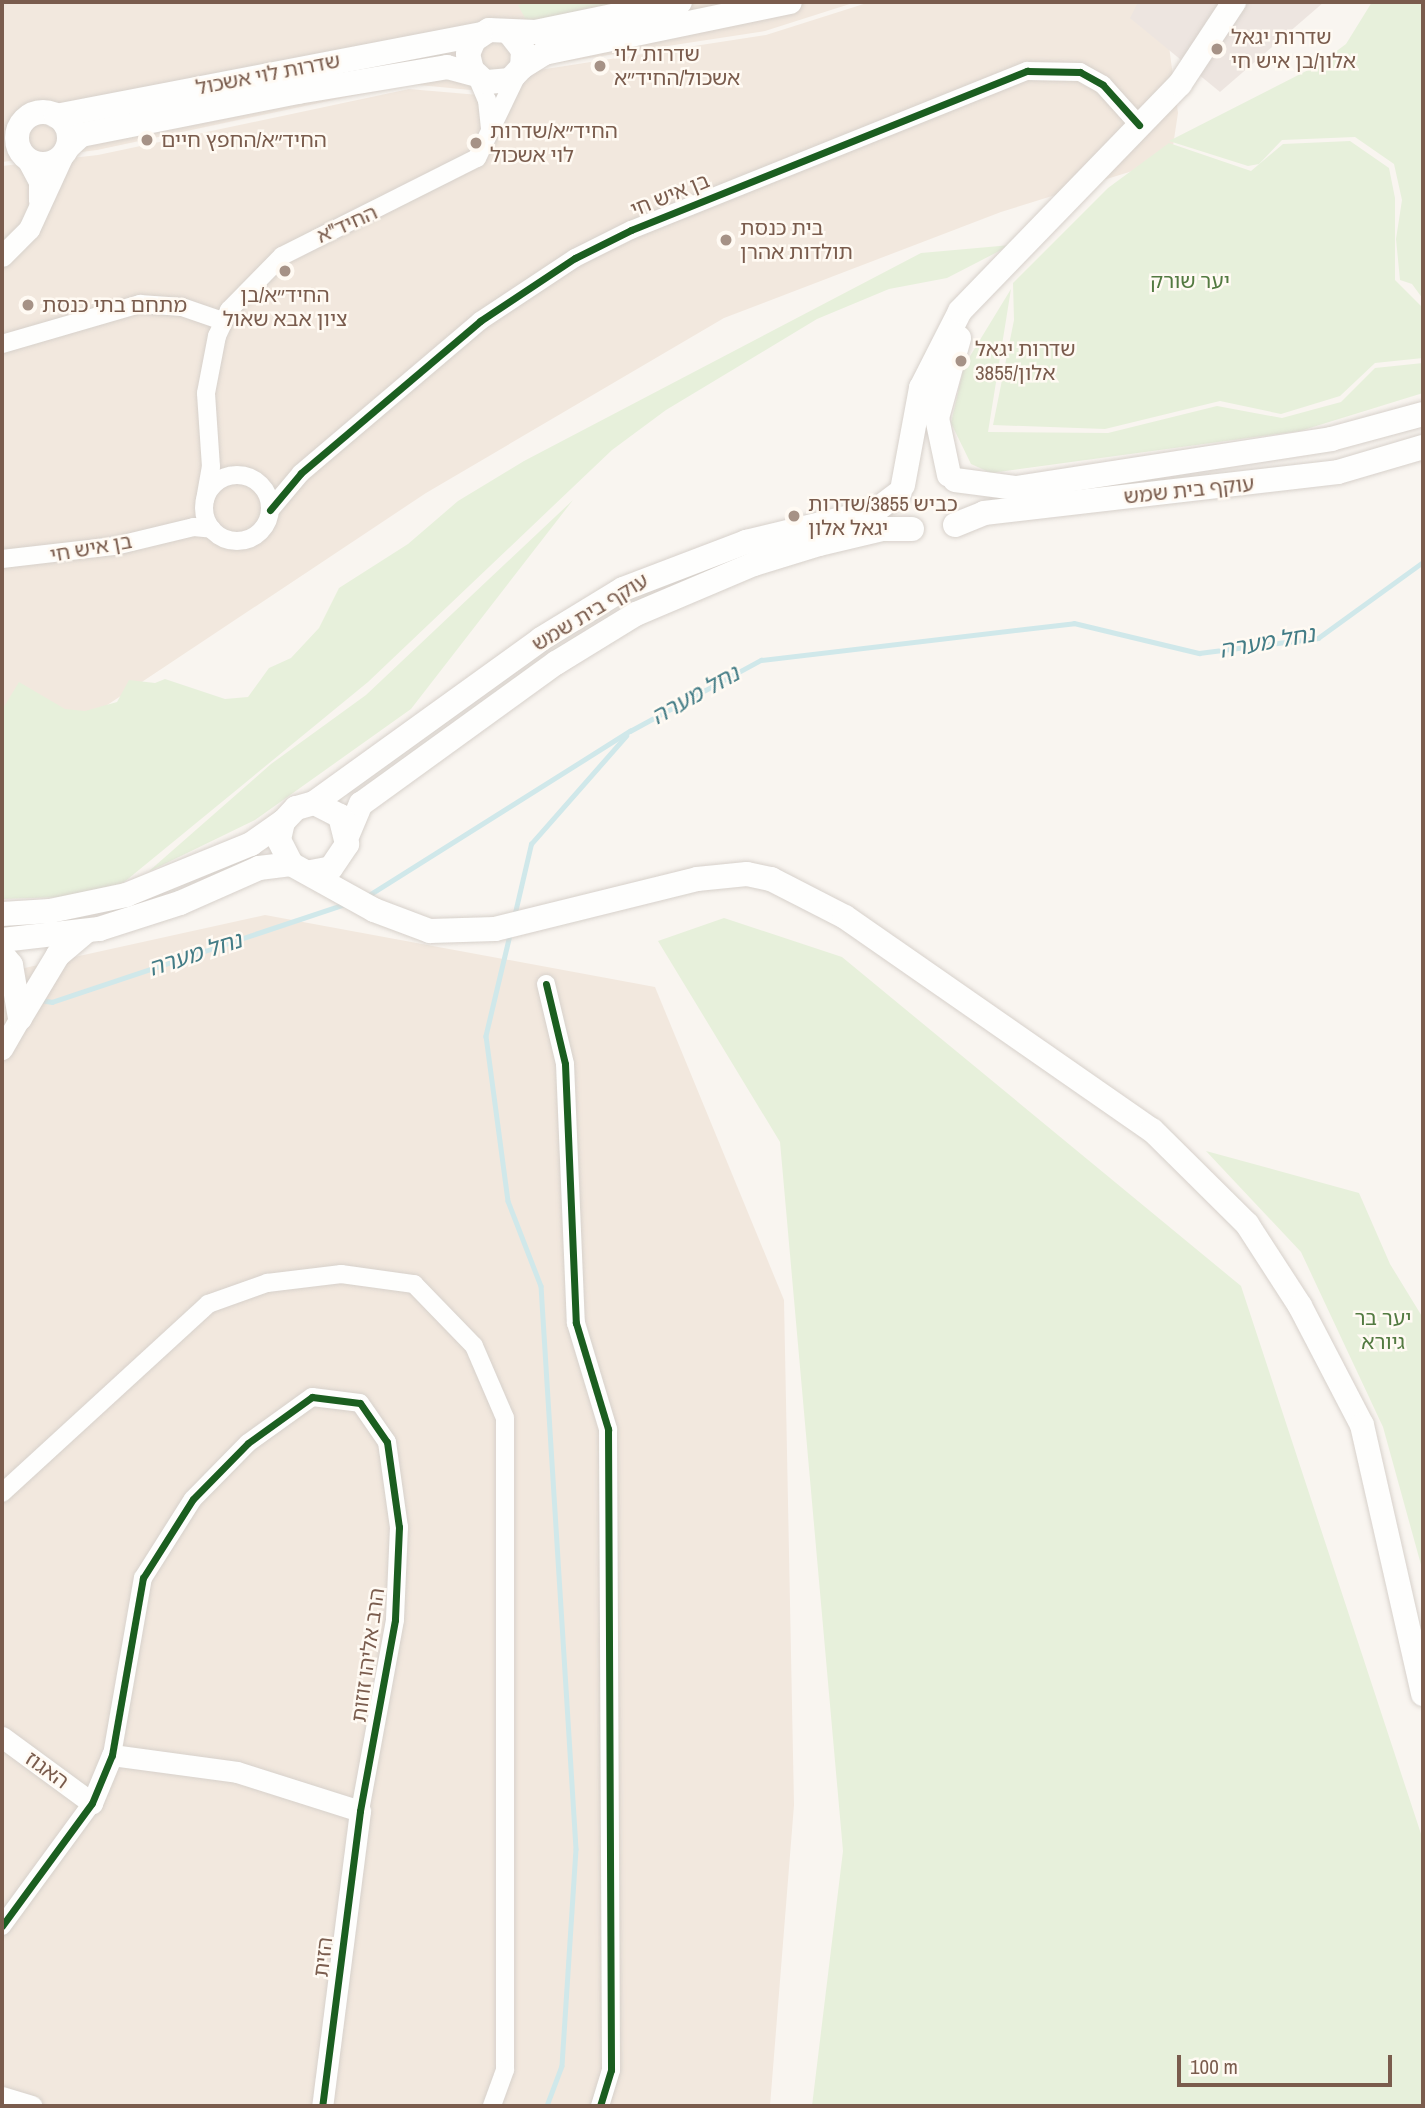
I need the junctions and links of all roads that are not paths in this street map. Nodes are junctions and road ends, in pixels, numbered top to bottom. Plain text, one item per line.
1 (680, 2) edge
2 (790, 2) edge
3 (1234, 2) edge
4 (508, 31) junction
5 (480, 34) junction
6 (519, 71) junction
7 (476, 76) junction
8 (56, 116) junction
9 (13, 119) edge
10 (1139, 125) junction
11 (485, 146) junction
12 (65, 151) junction
13 (16, 154) edge
14 (37, 214) junction
15 (1021, 248) junction
16 (2, 256) edge
17 (223, 321) junction
18 (2, 344) edge
19 (1423, 414) edge
20 (208, 445) junction
21 (1423, 447) edge
22 (301, 473) junction
23 (247, 477) junction
24 (952, 478) junction
25 (901, 489) junction
26 (205, 505) junction
27 (270, 510) junction
28 (955, 525) junction
29 (212, 529) junction
30 (912, 529) junction
31 (180, 530) junction
32 (2, 559) edge
33 (314, 803) junction
34 (283, 822) junction
35 (346, 844) junction
36 (301, 868) junction
37 (374, 909) junction
38 (2, 914) edge
39 (86, 932) junction
40 (2, 940) edge
41 (2, 954) edge
42 (546, 984) dead end
43 (20, 1018) junction
44 (2, 1049) edge
45 (2, 1493) edge
46 (1423, 1694) edge
47 (2, 1737) edge
48 (112, 1755) junction
49 (92, 1803) junction
50 (360, 1811) junction
51 (2, 1926) edge
52 (2, 2097) edge
53 (32, 2106) edge
54 (322, 2106) edge
55 (492, 2106) edge
56 (600, 2106) edge

1 - 4 main road
2 - 6 main road
3 - 10 main road
4 - 5 main road
4 - 6 main road
5 - 7 main road
5 - 8 main road, שדרות לוי אשכול
6 - 7 main road
6 - 11 street, החיד"א
7 - 11 street
7 - 12 main road, שדרות לוי אשכול
8 - 9 main road
8 - 12 main road
9 - 13 main road
10 - 15 main road
10 - 22 street, בן איש חי
11 - 17 street, החיד"א
12 - 13 main road
12 - 14 street
13 - 14 street
14 - 16 street
15 - 24 main road
15 - 25 main road
17 - 18 street
17 - 20 street, החיד"א
19 - 24 main road, עוקף בית שמש
20 - 23 street
20 - 26 street, החיד"א
21 - 28 main road, עוקף בית שמש
22 - 23 street, בן איש חי
22 - 27 street, בן איש חי
23 - 26 street
23 - 27 street
24 - 25 main road
24 - 28 main road
25 - 30 main road
25 - 33 main road, עוקף בית שמש
26 - 29 street
26 - 31 street, בן איש חי
27 - 29 street
28 - 30 main road
29 - 31 street, בן איש חי
30 - 35 main road, עוקף בית שמש
31 - 32 street, בן איש חי
33 - 34 main road
33 - 35 main road
34 - 36 main road
34 - 38 main road
35 - 36 main road
35 - 37 main road
36 - 37 main road
36 - 39 main road
37 - 46 main road
39 - 40 main road
39 - 43 main road
41 - 43 main road
42 - 56 street
43 - 44 street
45 - 55 street
47 - 49 street, האגוז
48 - 49 street
48 - 50 street
48 - 50 street, הרב אליהו זוזות
49 - 51 street
50 - 54 street, הזית
52 - 53 street

